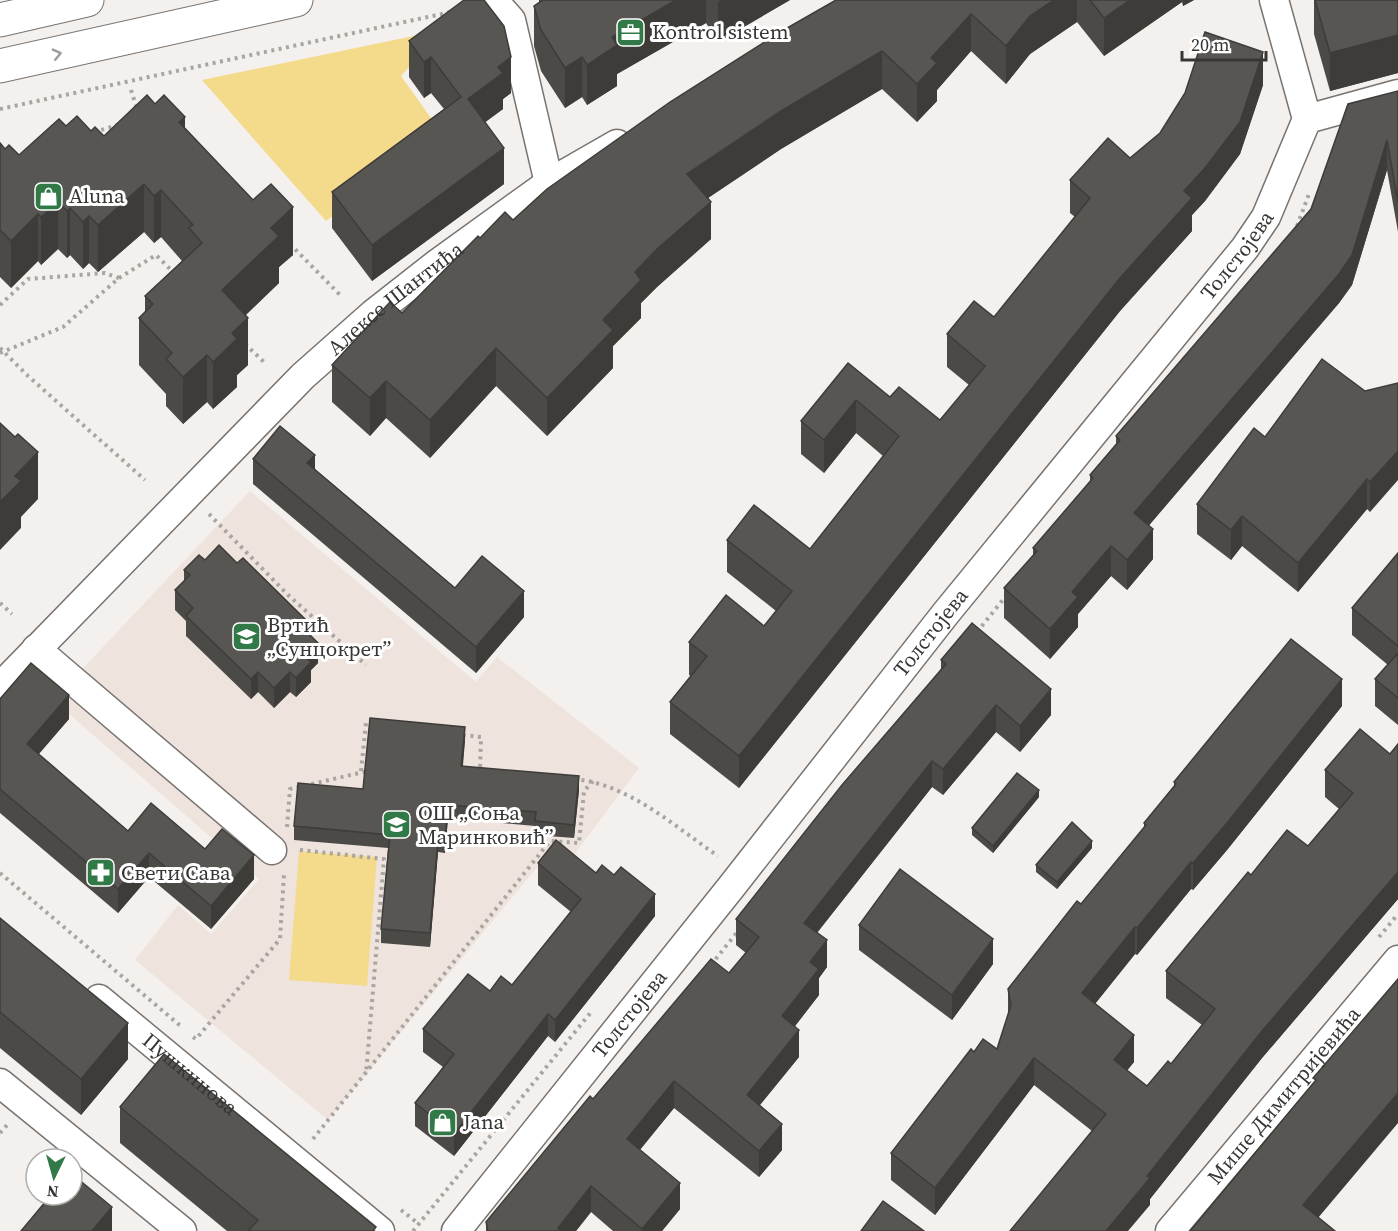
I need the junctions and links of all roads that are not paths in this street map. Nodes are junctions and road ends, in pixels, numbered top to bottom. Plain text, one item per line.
1 (87, 0) edge
2 (296, 0) edge
3 (1274, 0) edge
4 (507, 7) edge
5 (0, 20) edge
6 (0, 66) edge
7 (1398, 93) edge
8 (1307, 119) junction
9 (640, 130) edge
10 (549, 183) junction
11 (36, 649) junction
12 (0, 687) edge
13 (285, 852) road end
14 (1398, 960) edge
15 (82, 986) edge
16 (0, 1083) edge
17 (168, 1227) edge
18 (380, 1231) edge
19 (456, 1231) edge
20 (1170, 1231) edge

1 - 5 main road
6 -> 2 main road
3 - 8 street
4 - 10 street
7 - 8 street
8 - 19 street, Толстојева
9 - 10 street, Алексе Шантића
10 - 11 street, Алексе Шантића
11 - 12 street, Алексе Шантића
11 - 13 street
14 - 20 street, Мише Димитријевића
15 - 18 street, Пушкинова
16 - 17 street

